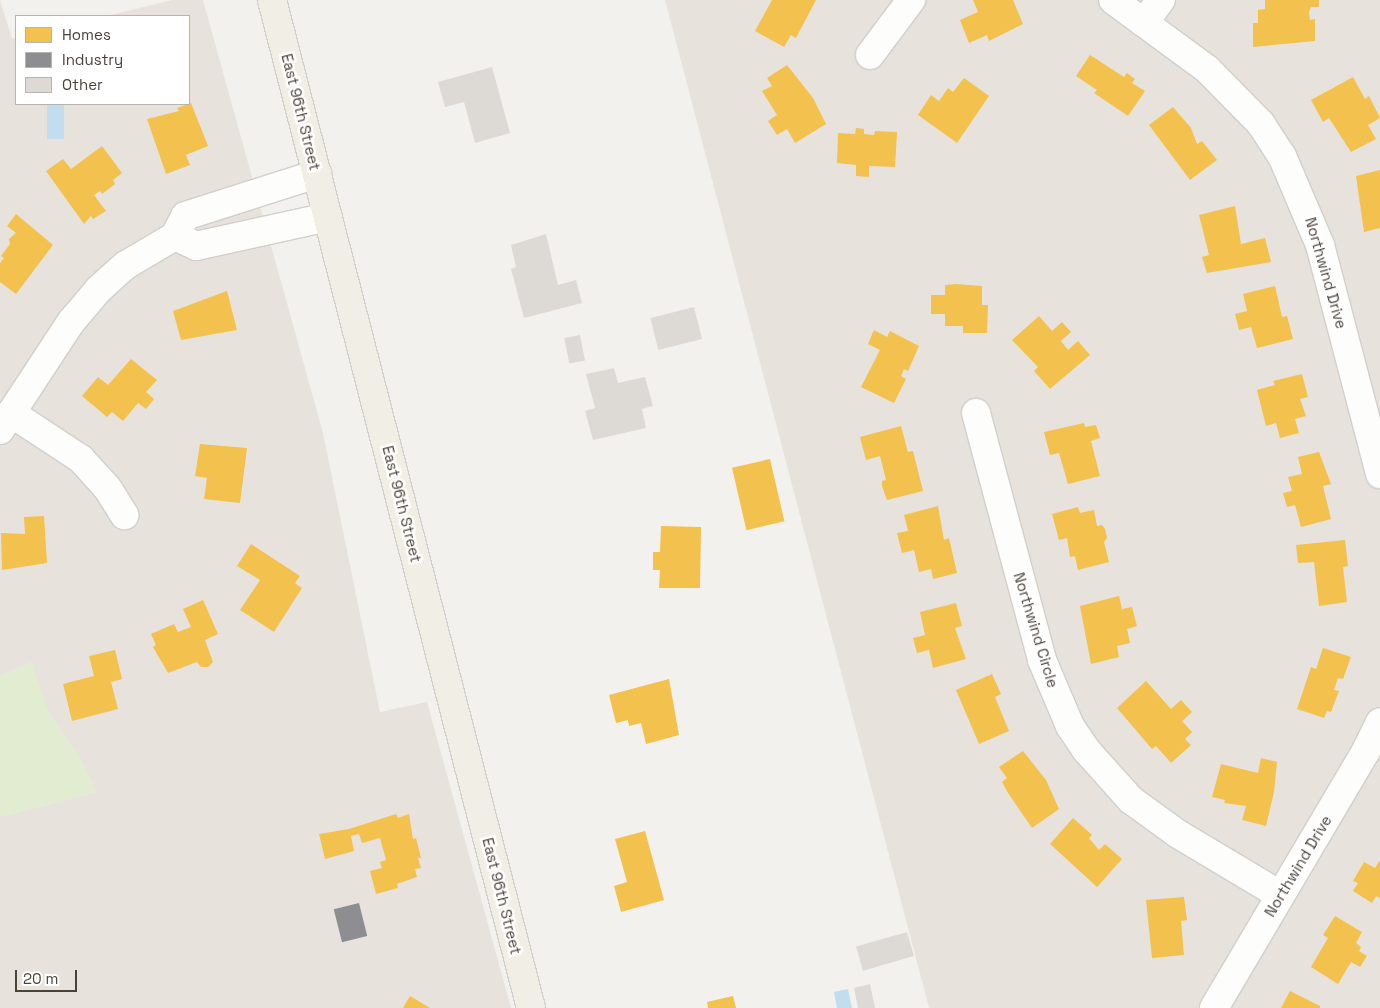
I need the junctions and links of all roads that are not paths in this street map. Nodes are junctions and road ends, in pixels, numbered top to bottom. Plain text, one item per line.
1 (272, 0) edge
2 (911, 0) edge
3 (1112, 0) edge
4 (1161, 0) edge
5 (1144, 23) junction
6 (870, 55) dead end
7 (317, 174) junction
8 (328, 217) junction
9 (175, 236) junction
10 (976, 413) dead end
11 (6, 422) edge
12 (1380, 474) edge
13 (124, 515) dead end
14 (1380, 722) edge
15 (1280, 895) junction
16 (531, 1008) edge
17 (1214, 1008) edge

1 - 7 main road, East 96th Street
2 - 6 street
3 - 5 street, Northwind Drive
4 - 5 street
5 - 12 street, Northwind Drive
7 - 8 main road, East 96th Street
7 - 9 street
8 - 9 street
8 - 16 main road, East 96th Street
9 - 11 street
10 - 15 street, Northwind Circle
11 - 13 street
14 - 15 street, Northwind Drive
15 - 17 street, Northwind Drive

